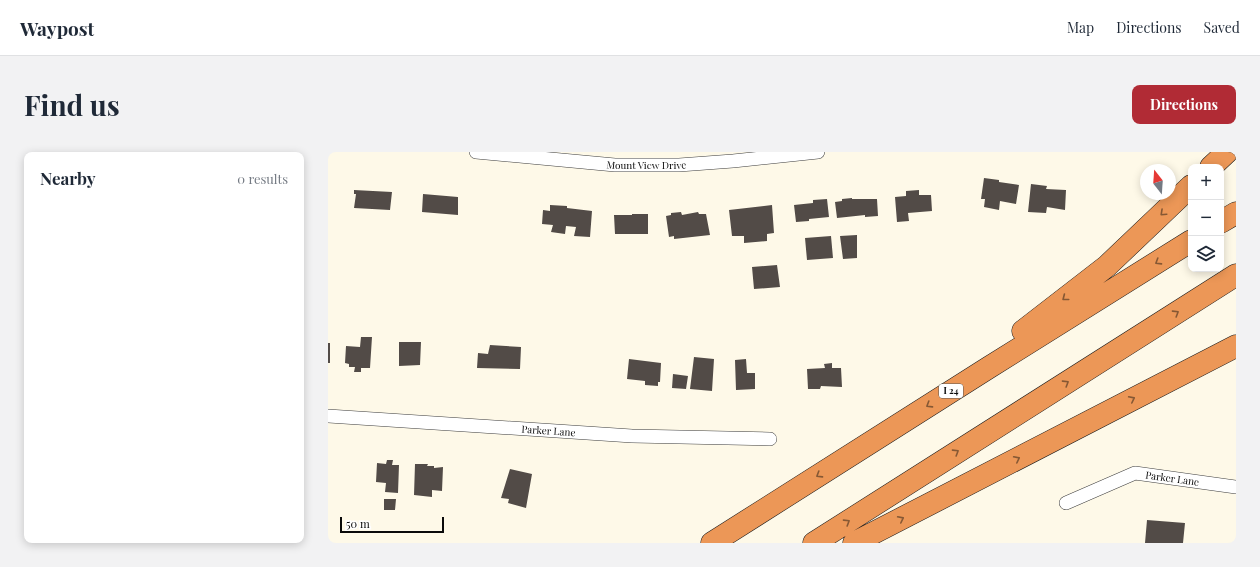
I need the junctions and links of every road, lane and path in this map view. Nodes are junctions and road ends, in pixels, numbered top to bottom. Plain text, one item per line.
1 (476, 152) edge
2 (818, 152) edge
3 (1227, 152) edge
4 (1214, 164) edge
5 (1188, 189) edge
6 (1236, 213) edge
7 (1224, 220) edge
8 (1188, 243) edge
9 (1236, 275) edge
10 (1236, 346) edge
11 (988, 368) junction
12 (328, 416) edge
13 (770, 439) dead end
14 (1236, 487) edge
15 (1066, 503) dead end
16 (712, 543) edge
17 (814, 543) edge
18 (854, 543) edge

1 - 2 street, Mount View Drive
3 - 4 highway
5 -> 11 highway
6 - 7 highway
8 -> 11 highway, I 24
17 -> 9 highway
18 -> 10 highway
11 -> 16 highway, I 24
12 - 13 street, Parker Lane
14 - 15 street, Parker Lane

